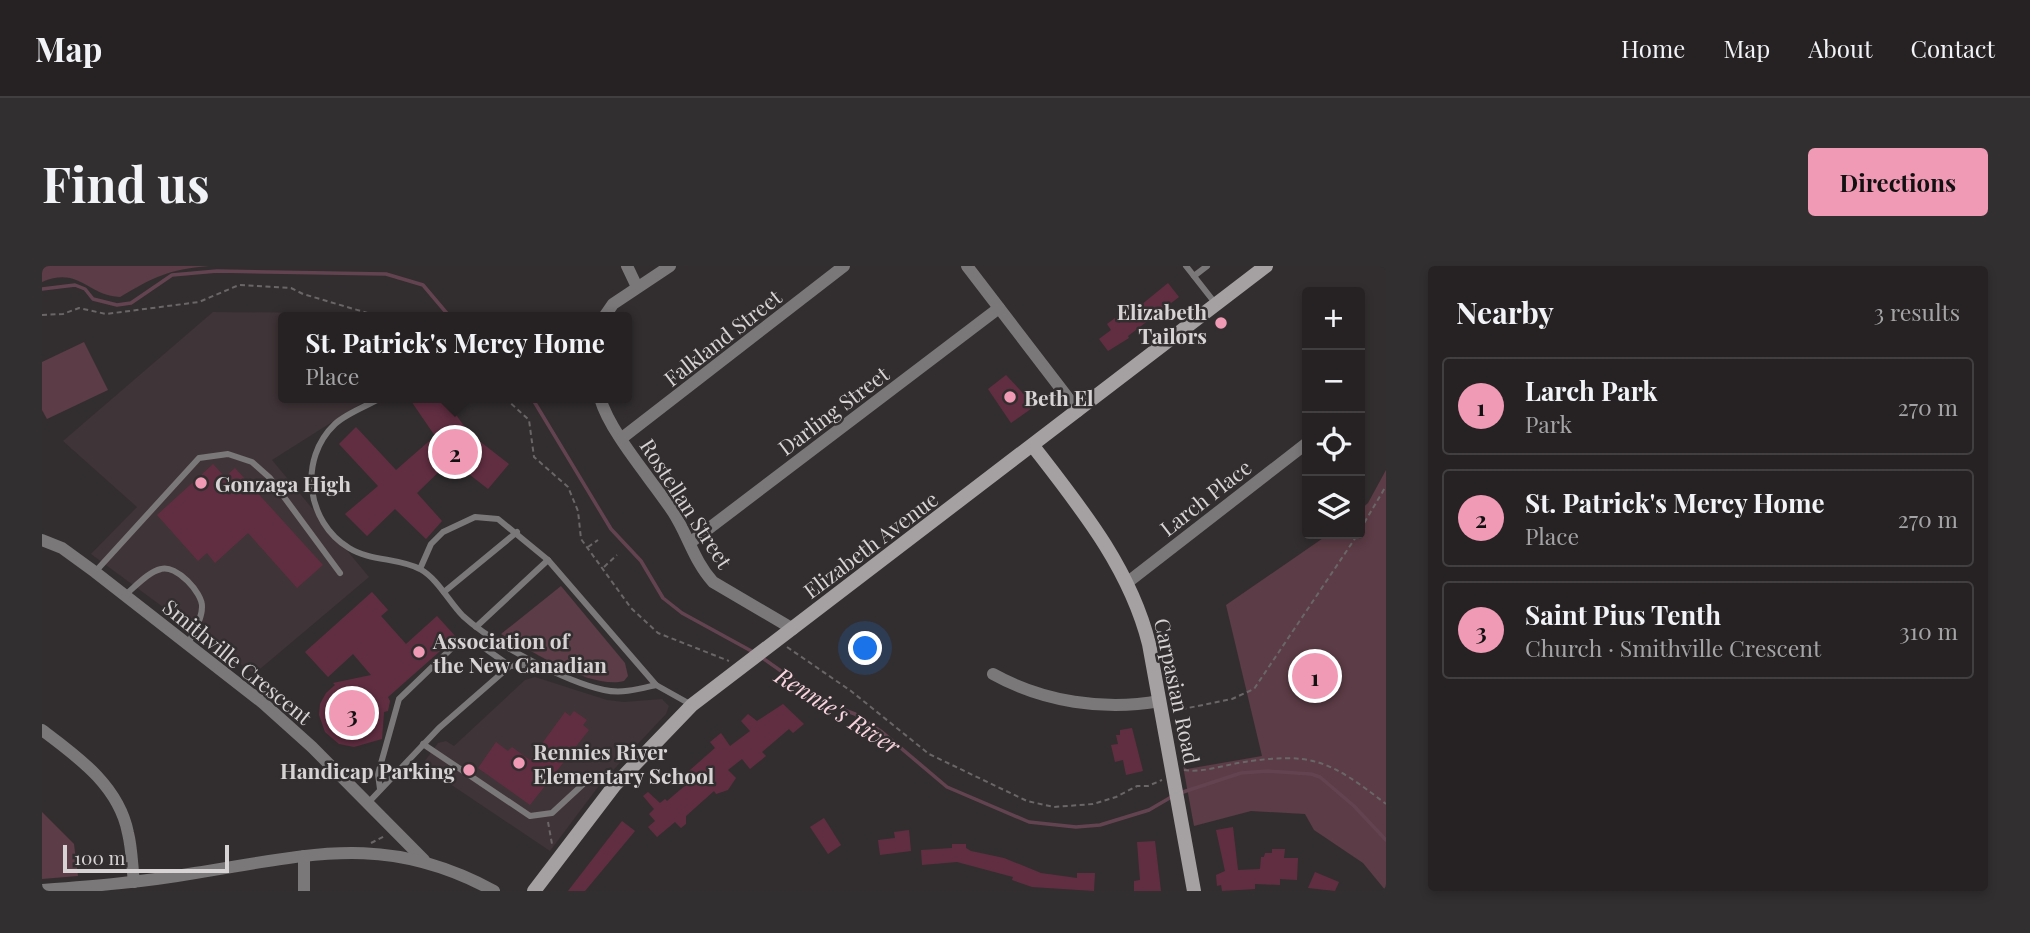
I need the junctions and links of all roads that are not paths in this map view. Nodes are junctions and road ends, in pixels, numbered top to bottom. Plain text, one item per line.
1 (626, 266) edge
2 (670, 266) edge
3 (844, 266) edge
4 (967, 266) edge
5 (1186, 266) edge
6 (1207, 266) edge
7 (1266, 266) edge
8 (1194, 276) junction
9 (637, 287) junction
10 (1217, 305) junction
11 (999, 308) junction
12 (606, 312) edge
13 (372, 403) edge
14 (602, 403) edge
15 (1078, 411) junction
16 (622, 438) junction
17 (1033, 446) junction
18 (1302, 447) edge
19 (517, 532) junction
20 (42, 540) edge
21 (691, 542) junction
22 (548, 560) junction
23 (420, 569) junction
24 (96, 572) junction
25 (340, 573) dead end
26 (1128, 582) junction
27 (443, 592) junction
28 (125, 595) junction
29 (476, 627) junction
30 (793, 629) junction
31 (188, 644) junction
32 (538, 664) junction
33 (510, 666) junction
34 (993, 674) dead end
35 (656, 685) junction
36 (1160, 701) junction
37 (692, 705) junction
38 (42, 730) edge
39 (423, 744) junction
40 (614, 786) junction
41 (380, 789) junction
42 (368, 803) junction
43 (304, 856) junction
44 (424, 860) junction
45 (130, 885) edge
46 (42, 890) edge
47 (304, 891) edge
48 (494, 891) edge
49 (534, 891) edge
50 (1194, 891) edge

1 - 9 street
2 - 9 street
3 - 16 street, Falkland Street
4 - 11 street
5 - 8 lane
6 - 8 lane
7 - 10 main road, Elizabeth Avenue
8 - 10 lane
9 - 12 street
10 - 15 main road, Elizabeth Avenue
11 - 15 street
11 - 21 street, Darling Street
13 - 23 lane
14 - 16 street, Rostellan Street
15 - 17 main road, Elizabeth Avenue
16 - 21 street, Rostellan Street
17 - 26 main road, Carpasian Road
17 - 30 main road, Elizabeth Avenue
18 - 26 street, Larch Place
19 - 22 lane
19 - 23 lane
19 - 27 lane
20 - 24 street, Smithville Crescent
21 - 30 street, Rostellan Street
22 - 29 lane
22 - 35 lane
23 - 27 lane
24 - 25 lane
24 - 28 street, Smithville Crescent
26 - 36 main road, Carpasian Road
27 - 29 lane
28 - 31 street, Smithville Crescent
28 - 31 lane
29 - 32 lane
30 - 37 main road, Elizabeth Avenue
31 - 42 street, Smithville Crescent
32 - 33 lane
32 - 35 lane
33 - 39 lane
33 - 41 lane
34 - 36 street
35 - 37 lane
36 - 50 main road, Carpasian Road
37 - 40 main road, Elizabeth Avenue
38 - 45 street
39 - 40 lane
39 - 41 lane
40 - 49 main road, Elizabeth Avenue
41 - 42 lane
42 - 44 street, Smithville Crescent
43 - 44 street
43 - 45 street
43 - 47 street
44 - 48 street
45 - 46 street

